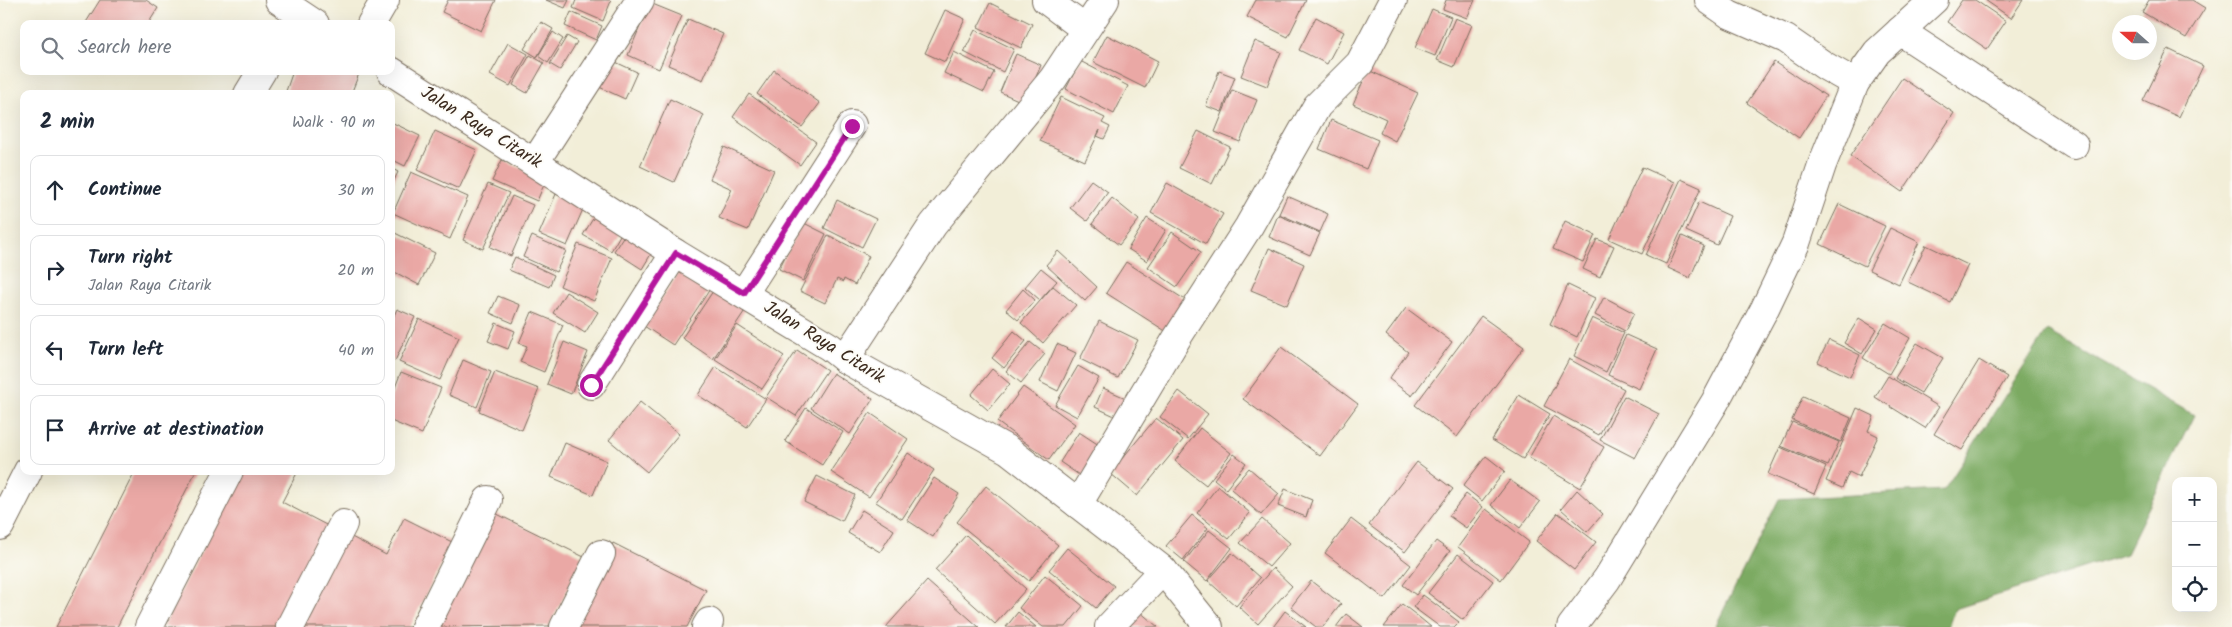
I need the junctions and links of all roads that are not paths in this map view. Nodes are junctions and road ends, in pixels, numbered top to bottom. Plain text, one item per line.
1 (385, 0) edge
2 (640, 0) edge
3 (1046, 0) edge
4 (1105, 0) edge
5 (1393, 0) edge
6 (1709, 0) edge
7 (1934, 0) edge
8 (373, 20) edge
9 (1085, 29) junction
10 (1900, 31) junction
11 (395, 74) edge
12 (260, 75) edge
13 (1855, 83) junction
14 (250, 90) edge
15 (852, 126) dead end
16 (2074, 145) dead end
17 (535, 162) junction
18 (676, 253) junction
19 (744, 293) junction
20 (845, 359) junction
21 (591, 385) dead end
22 (26, 475) edge
23 (227, 475) edge
24 (488, 500) dead end
25 (1078, 504) junction
26 (343, 524) dead end
27 (0, 526) edge
28 (601, 554) dead end
29 (1163, 570) junction
30 (150, 627) edge
31 (290, 627) edge
32 (425, 627) edge
33 (564, 627) edge
34 (1109, 627) edge
35 (1209, 627) edge
36 (1571, 627) edge

1 - 8 street
2 - 17 street
3 - 9 street
4 - 9 street
5 - 25 street
6 - 13 street
7 - 10 street
9 - 20 street
10 - 13 street
10 - 16 street
11 - 17 street, Jalan Raya Citarik
12 - 14 street
13 - 36 street
15 - 19 street
17 - 18 street, Jalan Raya Citarik
18 - 19 street, Jalan Raya Citarik
18 - 21 street
19 - 20 street, Jalan Raya Citarik
20 - 25 street, Jalan Raya Citarik
22 - 27 street
23 - 30 street
24 - 32 street
25 - 29 street, Jalan Raya Citarik
26 - 31 street
28 - 33 street
29 - 34 street
29 - 35 street, Jalan Raya Citarik

